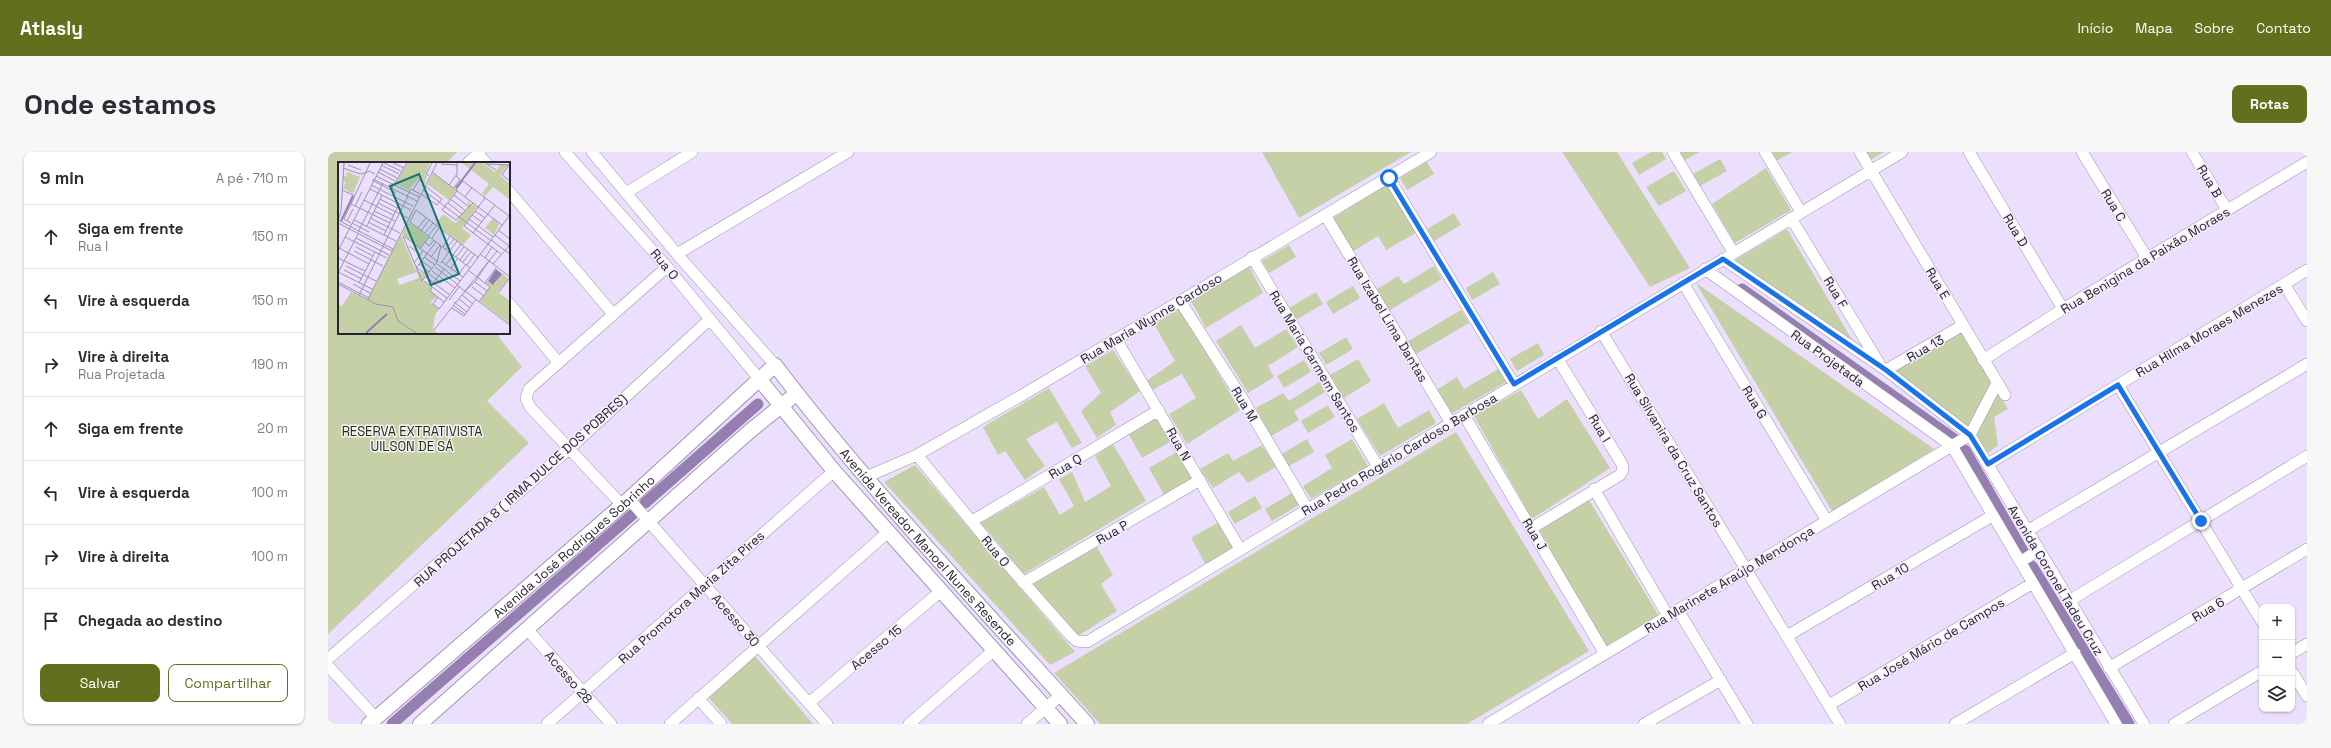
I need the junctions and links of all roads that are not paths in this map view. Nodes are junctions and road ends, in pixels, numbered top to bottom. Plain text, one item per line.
1 (566, 152) edge
2 (592, 152) edge
3 (692, 152) edge
4 (848, 152) edge
5 (1431, 152) edge
6 (1673, 152) edge
7 (1765, 152) edge
8 (1860, 152) edge
9 (1902, 152) edge
10 (1969, 152) edge
11 (2082, 152) edge
12 (2192, 152) edge
13 (2303, 152) edge
14 (479, 153) edge
15 (2307, 159) edge
16 (469, 162) edge
17 (485, 162) edge
18 (2307, 162) edge
19 (1871, 171) junction
20 (1389, 178) junction
21 (510, 191) edge
22 (626, 193) junction
23 (2227, 210) junction
24 (1801, 212) junction
25 (1326, 215) junction
26 (1791, 218) junction
27 (1733, 252) junction
28 (677, 254) junction
29 (1252, 257) junction
30 (2147, 258) junction
31 (1723, 259) junction
32 (667, 267) junction
33 (1704, 269) junction
34 (2307, 270) edge
35 (1683, 282) junction
36 (2284, 284) junction
37 (1180, 301) junction
38 (510, 304) edge
39 (2063, 309) junction
40 (613, 314) junction
41 (710, 319) junction
42 (2307, 321) edge
43 (1963, 325) junction
44 (1601, 331) junction
45 (1116, 340) junction
46 (1557, 358) junction
47 (1984, 360) junction
48 (558, 362) junction
49 (2307, 364) edge
50 (775, 366) junction
51 (1883, 368) junction
52 (756, 383) junction
53 (1997, 383) junction
54 (1514, 384) junction
55 (2118, 385) junction
56 (796, 394) junction
57 (2005, 395) dead end
58 (777, 409) junction
59 (1159, 410) junction
60 (809, 411) junction
61 (1464, 415) junction
62 (794, 422) junction
63 (1451, 423) junction
64 (1970, 435) junction
65 (1952, 446) junction
66 (569, 449) junction
67 (2159, 452) junction
68 (917, 455) junction
69 (2306, 459) edge
70 (1988, 464) junction
71 (1377, 465) junction
72 (834, 471) junction
73 (866, 478) junction
74 (1200, 480) junction
75 (1594, 489) junction
76 (626, 502) junction
77 (1307, 508) junction
78 (1992, 516) junction
79 (972, 521) junction
80 (1827, 521) junction
81 (2201, 521) junction
82 (649, 522) junction
83 (1532, 528) junction
84 (2027, 531) junction
85 (888, 532) junction
86 (1240, 549) junction
87 (2307, 549) edge
88 (2039, 550) junction
89 (2020, 562) junction
90 (1746, 569) junction
91 (1024, 583) junction
92 (2033, 583) junction
93 (704, 584) junction
94 (2242, 588) junction
95 (942, 590) junction
96 (2069, 601) junction
97 (1678, 610) junction
98 (1668, 616) junction
99 (2259, 617) edge
100 (527, 629) junction
101 (1787, 636) junction
102 (1080, 642) joint
103 (2307, 644) edge
104 (758, 645) junction
105 (994, 650) junction
106 (2295, 651) edge
107 (2075, 653) junction
108 (1605, 654) junction
109 (328, 659) edge
110 (328, 666) edge
111 (2109, 668) junction
112 (2259, 673) edge
113 (2294, 676) edge
114 (1721, 680) junction
115 (582, 694) junction
116 (1060, 695) junction
117 (2307, 696) edge
118 (698, 698) junction
119 (809, 703) junction
120 (1829, 705) junction
121 (1046, 708) junction
122 (372, 721) edge
123 (2111, 722) edge
124 (420, 724) edge
125 (547, 724) edge
126 (611, 724) edge
127 (670, 724) edge
128 (721, 724) edge
129 (827, 724) edge
130 (909, 724) edge
131 (1027, 724) edge
132 (1060, 724) edge
133 (1087, 724) edge
134 (1488, 724) edge
135 (1644, 724) edge
136 (1747, 724) edge
137 (1840, 724) edge
138 (1955, 724) edge
139 (2144, 724) edge
140 (2174, 724) edge

1 - 32 street, Rua O
2 - 22 street, Rua O
3 - 22 street
4 - 28 street
5 - 20 street, Rua Maria Wynne Cardoso
6 - 27 street
7 - 24 street
8 - 19 street
9 - 19 street, Rua Pedro Rogério Cardoso Barbosa
10 - 39 street, Rua D
11 - 30 street, Rua C
12 - 23 street, Rua B
13 - 15 street
14 - 16 street
14 - 17 street
18 - 23 street, Rua Benigina da Paixão Moraes
19 - 24 street, Rua Pedro Rogério Cardoso Barbosa
19 - 43 street, Rua E
20 - 25 street, Rua Maria Wynne Cardoso
20 - 54 street
21 - 40 street
22 - 28 street, Rua O
23 - 30 street, Rua Benigina da Paixão Moraes
24 - 26 street, Rua Pedro Rogério Cardoso Barbosa
25 - 29 street, Rua Maria Wynne Cardoso
25 - 63 street, Rua Izabel Lima Dantas
26 - 27 street, Rua Pedro Rogério Cardoso Barbosa
26 - 51 street, Rua F
27 - 31 street, Rua Pedro Rogério Cardoso Barbosa
28 - 50 street, Rua O
29 - 37 street, Rua Maria Wynne Cardoso
29 - 71 street, Rua Maria Carmem Santos
30 - 39 street, Rua Benigina da Paixão Moraes
31 - 33 street, Rua Pedro Rogério Cardoso Barbosa
31 - 51 street, Rua Projetada
32 - 40 street, Acesso 30
32 - 41 street, Rua O
33 - 35 street, Rua Pedro Rogério Cardoso Barbosa
33 - 65 street, Rua Projetada
34 - 36 street, Rua Hilma Moraes Menezes
35 - 44 street, Rua Pedro Rogério Cardoso Barbosa
35 - 80 street, Rua G
36 - 42 street
36 - 55 street, Rua Hilma Moraes Menezes
37 - 45 street, Rua Maria Wynne Cardoso
37 - 77 street, Rua M
38 - 48 street
39 - 47 street, Rua Benigina da Paixão Moraes
40 - 48 street, Acesso 30
41 - 52 street, Rua O
41 - 66 street, RUA PROJETADA 8 ( IRMA DULCE DOS POBRES)
43 - 47 street, Rua E
43 - 51 street, Rua 13
44 - 46 street, Rua Pedro Rogério Cardoso Barbosa
44 - 90 street, Rua Silvanira da Cruz Santos
45 - 59 street, Rua N
45 - 68 street, Rua Maria Wynne Cardoso
46 - 54 street, Rua Pedro Rogério Cardoso Barbosa
46 - 75 street, Rua I
47 - 53 street, Rua E
48 - 66 street, Acesso 30
49 - 67 street
50 - 52 street, Avenida José Rodrigues Sobrinho
50 - 56 street, Avenida Vereador Manoel Nunes Resende
51 - 64 street, Rua Projetada
52 - 58 street, Avenida Vereador Manoel Nunes Resende
52 - 76 street, Avenida José Rodrigues Sobrinho
53 - 57 street, Rua E
53 - 64 street
54 - 61 street, Rua Pedro Rogério Cardoso Barbosa
55 - 67 street
55 - 70 street, Rua Hilma Moraes Menezes
56 - 58 street
56 - 60 street, Avenida Vereador Manoel Nunes Resende
58 - 62 street, Avenida Vereador Manoel Nunes Resende
58 - 82 street
59 - 74 street, Rua N
59 - 79 street, Rua Q
60 - 62 street
60 - 73 street, Avenida Vereador Manoel Nunes Resende
61 - 63 street, Rua Pedro Rogério Cardoso Barbosa
61 - 83 street, Rua J
62 - 72 street, Avenida Vereador Manoel Nunes Resende
63 - 71 street, Rua Pedro Rogério Cardoso Barbosa
64 - 65 street, Rua Marinete Araújo Mendonça
64 - 70 street, Avenida Coronel Tadeu Cruz
65 - 78 street, Avenida Coronel Tadeu Cruz
65 - 80 street, Rua Marinete Araújo Mendonça
66 - 76 street, Acesso 30
66 - 109 street, RUA PROJETADA 8 ( IRMA DULCE DOS POBRES)
67 - 81 street
67 - 84 street
68 - 73 street, Rua Maria Wynne Cardoso
68 - 79 street, Rua O
69 - 81 street
70 - 84 street, Avenida Coronel Tadeu Cruz
71 - 77 street, Rua Pedro Rogério Cardoso Barbosa
72 - 85 street, Avenida Vereador Manoel Nunes Resende
72 - 93 street, Rua Promotora Maria Zita Pires
73 - 116 street, Avenida Vereador Manoel Nunes Resende
74 - 86 street, Rua N
74 - 91 street, Rua P
75 - 83 street, Rua I
75 - 98 street
76 - 82 street, Acesso 30
76 - 122 street, Avenida José Rodrigues Sobrinho
77 - 86 street, Rua Pedro Rogério Cardoso Barbosa
78 - 89 street, Avenida Coronel Tadeu Cruz
78 - 101 street, Rua 10
79 - 91 street, Rua O
80 - 90 street, Rua Marinete Araújo Mendonça
81 - 94 street
81 - 96 street
82 - 93 street, Acesso 30
82 - 100 street
83 - 108 street, Rua J
84 - 88 street, Avenida Coronel Tadeu Cruz
85 - 95 street, Avenida Vereador Manoel Nunes Resende
85 - 104 street
86 - 102 street, Rua Pedro Rogério Cardoso Barbosa
87 - 94 street, Rua 6
88 - 89 street
88 - 96 street, Avenida Coronel Tadeu Cruz
89 - 92 street, Avenida Coronel Tadeu Cruz
90 - 97 street, Rua Marinete Araújo Mendonça
90 - 101 street, Rua Silvanira da Cruz Santos
91 - 102 street, Rua O
92 - 107 street, Avenida Coronel Tadeu Cruz
92 - 120 street, Rua José Mário de Campos
93 - 104 street, Acesso 30
93 - 115 street, Rua Promotora Maria Zita Pires
94 - 99 street
94 - 111 street, Rua 6
95 - 105 street, Avenida Vereador Manoel Nunes Resende
95 - 119 street, Acesso 15
96 - 111 street, Avenida Coronel Tadeu Cruz
97 - 98 street, Rua Marinete Araújo Mendonça
97 - 114 street
98 - 108 street, Rua Marinete Araújo Mendonça
100 - 115 street, Acesso 28
100 - 124 street
101 - 120 street, Rua Silvanira da Cruz Santos
103 - 106 street
104 - 118 street
104 - 119 street, Acesso 30
105 - 121 street, Avenida Vereador Manoel Nunes Resende
105 - 130 street
107 - 123 street, Avenida Coronel Tadeu Cruz
107 - 138 street
108 - 134 street, Rua Marinete Araújo Mendonça
110 - 122 street
111 - 139 street, Avenida Coronel Tadeu Cruz
112 - 140 street
113 - 117 street
114 - 135 street
114 - 136 street
115 - 125 street, Rua Promotora Maria Zita Pires
115 - 126 street, Acesso 28
116 - 121 street
116 - 133 street, Avenida Vereador Manoel Nunes Resende
118 - 127 street
118 - 128 street
119 - 129 street, Acesso 30
120 - 137 street, Rua Silvanira da Cruz Santos
121 - 131 street
121 - 132 street, Avenida Vereador Manoel Nunes Resende

